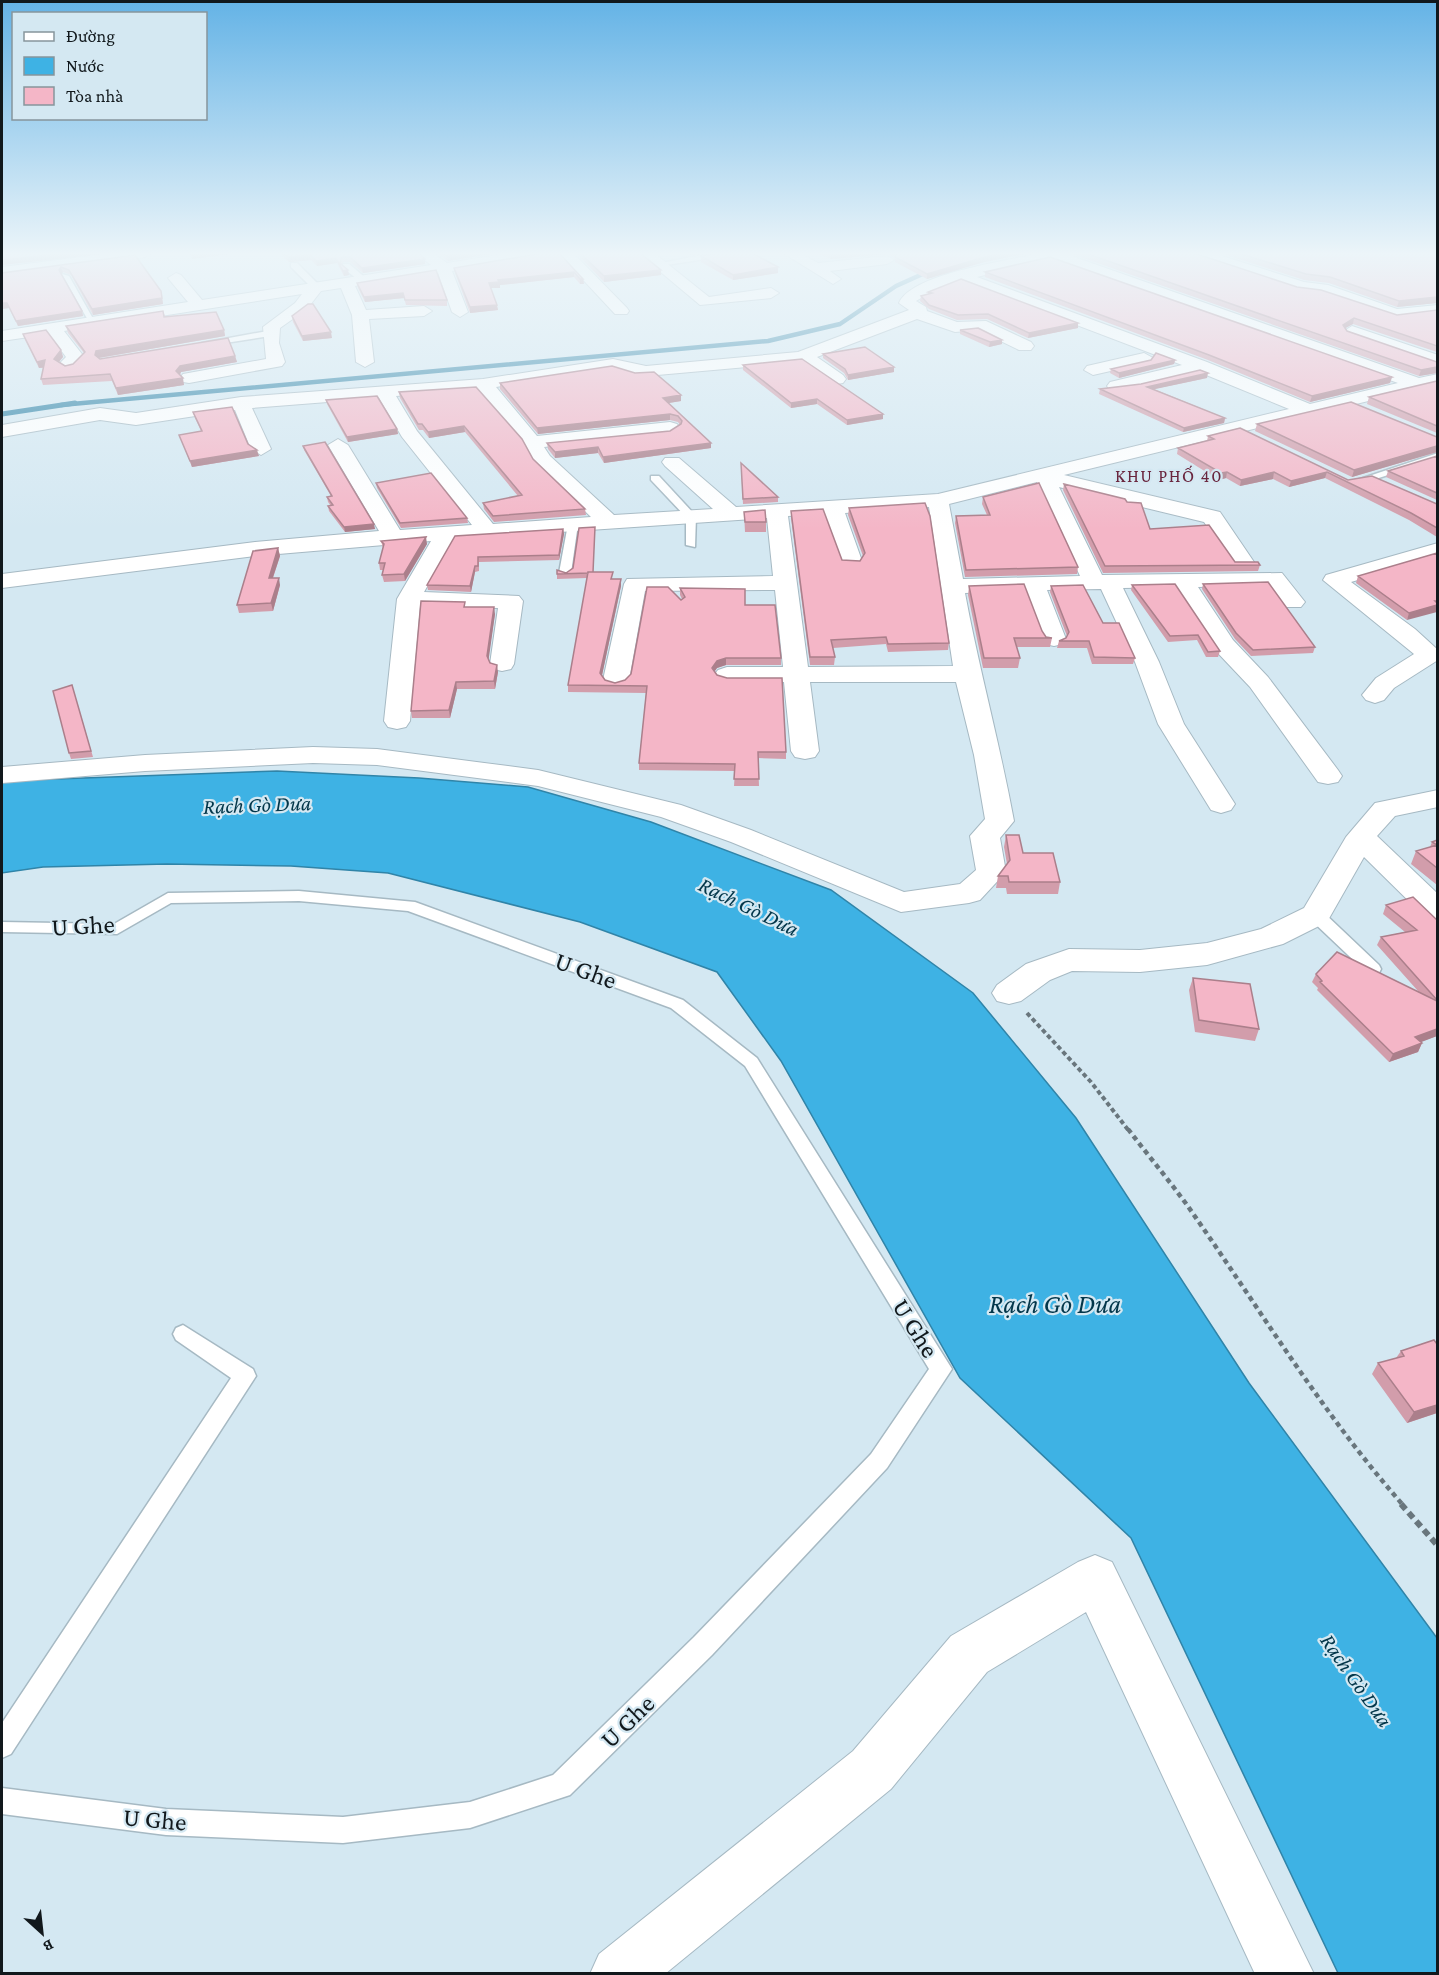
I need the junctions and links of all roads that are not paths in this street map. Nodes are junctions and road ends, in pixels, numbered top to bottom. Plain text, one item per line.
1 (66, 345) edge
2 (271, 345) edge
3 (363, 345) edge
4 (833, 345) edge
5 (1143, 345) edge
6 (1314, 345) edge
7 (1392, 345) edge
8 (1166, 354) junction
9 (805, 356) junction
10 (1437, 361) edge
11 (365, 362) dead end
12 (66, 365) edge
13 (1201, 366) junction
14 (1093, 370) dead end
15 (189, 378) dead end
16 (837, 378) dead end
17 (1422, 383) edge
18 (483, 384) junction
19 (1116, 386) edge
20 (384, 391) junction
21 (1437, 398) edge
22 (1347, 401) junction
23 (241, 404) junction
24 (1307, 410) junction
25 (1368, 410) edge
26 (1235, 427) junction
27 (670, 428) edge
28 (2, 431) edge
29 (1256, 437) edge
30 (532, 442) junction
31 (338, 445) dead end
32 (261, 449) dead end
33 (1437, 456) edge
34 (672, 462) dead end
35 (1044, 475) junction
36 (655, 478) dead end
37 (1340, 478) edge
38 (938, 500) junction
39 (832, 507) junction
40 (777, 511) junction
41 (730, 514) junction
42 (691, 516) junction
43 (607, 521) junction
44 (573, 524) junction
45 (488, 531) junction
46 (446, 534) junction
47 (393, 537) junction
48 (691, 545) dead end
49 (1437, 550) edge
50 (851, 561) edge
51 (1243, 562) edge
52 (1004, 566) edge
53 (565, 573) edge
54 (1182, 580) junction
55 (2, 581) edge
56 (950, 581) junction
57 (1102, 582) junction
58 (786, 583) junction
59 (1033, 584) junction
60 (409, 599) junction
61 (1293, 602) dead end
62 (1054, 639) edge
63 (502, 664) dead end
64 (967, 674) junction
65 (727, 675) edge
66 (796, 677) junction
67 (616, 680) edge
68 (1375, 695) dead end
69 (397, 721) dead end
70 (805, 751) dead end
71 (2, 775) edge
72 (1328, 776) dead end
73 (1437, 798) edge
74 (1221, 804) dead end
75 (1361, 837) junction
76 (1437, 912) edge
77 (1316, 915) junction
78 (2, 927) edge
79 (1373, 969) edge
80 (1009, 993) road end
81 (183, 1334) dead end
82 (2, 1745) edge
83 (2, 1801) edge
84 (619, 1974) edge
85 (1285, 1974) edge

1 - 12 street
2 - 15 street
3 - 11 street
4 - 9 street
5 - 8 street
6 - 17 street
7 - 10 street
8 - 13 street
8 - 14 street
9 - 16 street
9 - 18 street
13 - 19 street
13 - 24 street
17 - 21 street
17 - 22 street
18 - 20 street
18 - 30 street
20 - 23 street
20 - 45 street
22 - 24 street
22 - 25 lane
23 - 28 street
23 - 32 street
24 - 26 street
26 - 29 lane
26 - 35 street
27 - 30 street
30 - 43 street
31 - 47 street
33 - 37 lane
34 - 41 street
35 - 38 street
35 - 51 street
35 - 57 street
36 - 42 lane
38 - 39 street
38 - 56 street
39 - 40 street
39 - 50 street
40 - 41 street
40 - 58 street
41 - 42 street
42 - 43 street
42 - 48 lane
43 - 44 street
44 - 45 street
44 - 53 lane
45 - 46 street
46 - 47 street
46 - 60 street
47 - 55 street
49 - 68 street
52 - 56 street
54 - 57 street
54 - 61 street
54 - 72 street
56 - 59 street
56 - 64 street
57 - 59 street
57 - 74 street
58 - 66 street
58 - 67 street
59 - 62 street
60 - 63 street
60 - 69 street
64 - 66 street
64 - 71 street
65 - 66 street
66 - 70 street
73 - 75 street
75 - 76 street
75 - 77 street
77 - 79 lane
77 - 80 street
78 - 83 lane, U Ghe
81 - 82 lane
84 - 85 street

